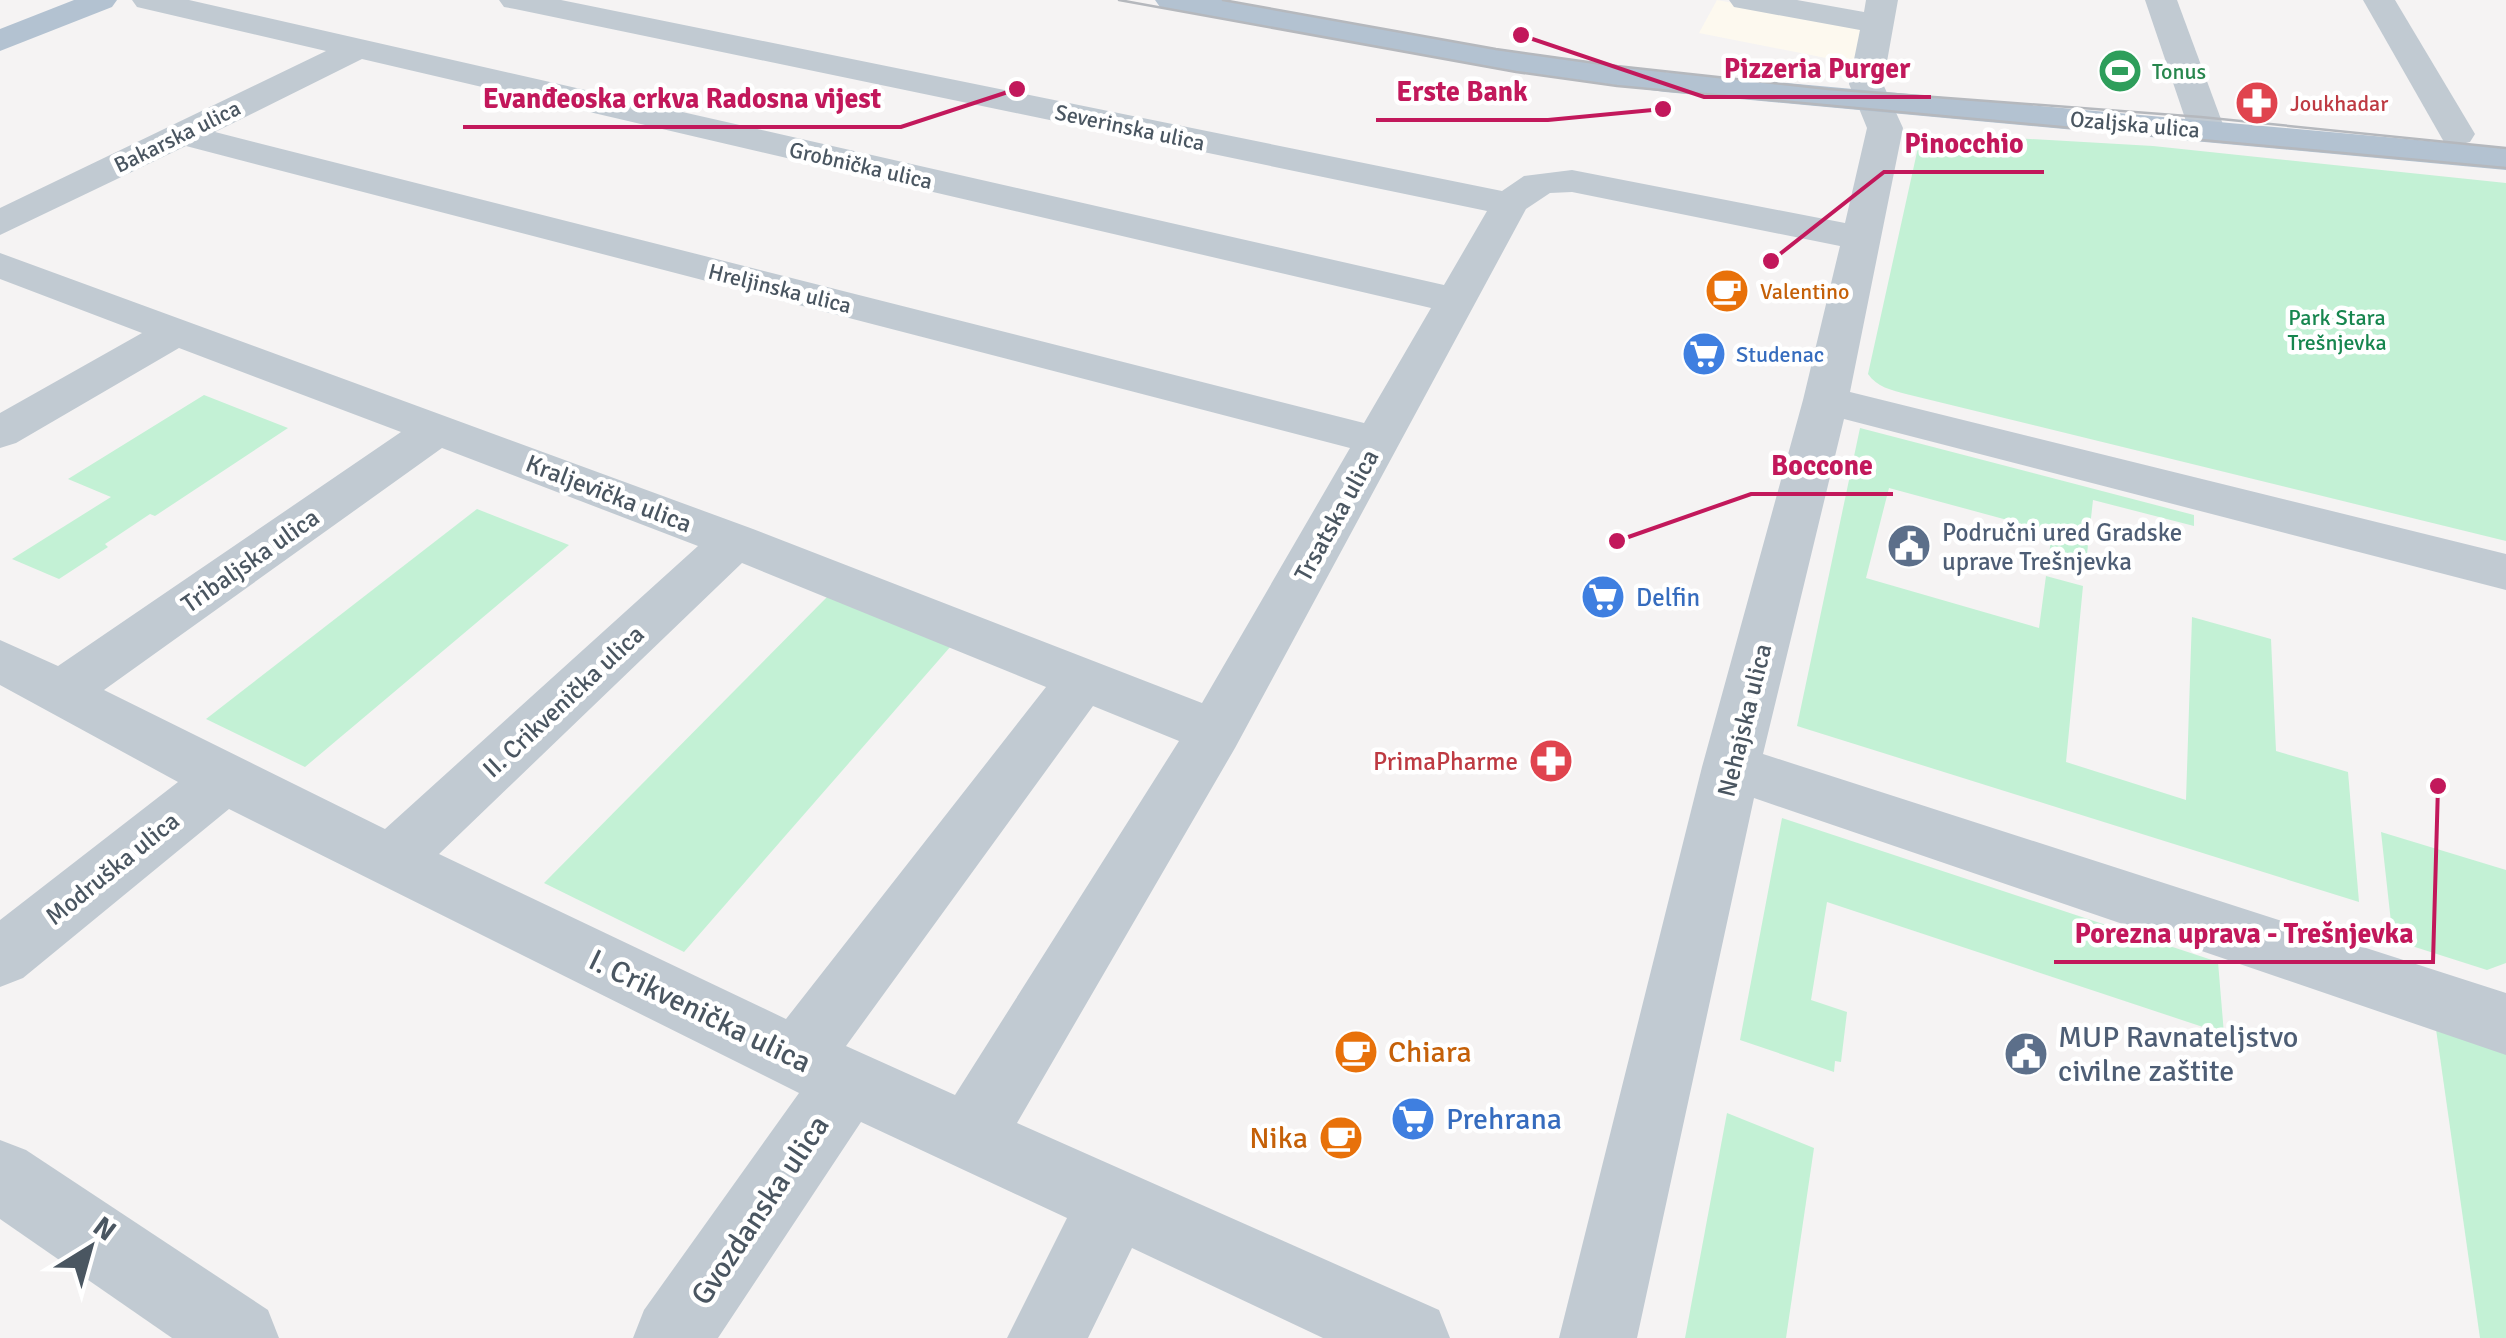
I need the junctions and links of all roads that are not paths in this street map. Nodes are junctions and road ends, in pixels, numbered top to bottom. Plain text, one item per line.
1 (101, 0) edge
2 (148, 0) edge
3 (515, 0) edge
4 (1171, 0) edge
5 (1745, 0) edge
6 (2161, 0) edge
7 (2379, 0) edge
8 (1880, 12) edge
9 (0, 41) edge
10 (354, 50) junction
11 (1875, 103) junction
12 (2206, 130) junction
13 (182, 134) junction
14 (2457, 134) dead end
15 (2506, 159) edge
16 (1510, 204) junction
17 (0, 223) edge
18 (1860, 238) junction
19 (0, 265) edge
20 (1457, 301) junction
21 (177, 331) junction
22 (1826, 400) junction
23 (438, 429) junction
24 (0, 433) edge
25 (1378, 441) junction
26 (736, 541) junction
27 (2506, 572) edge
28 (0, 660) edge
29 (1083, 679) junction
30 (62, 691) junction
31 (1214, 732) junction
32 (1731, 768) junction
33 (224, 779) junction
34 (391, 861) junction
35 (0, 958) edge
36 (2506, 1024) edge
37 (823, 1070) junction
38 (970, 1136) junction
39 (0, 1176) edge
40 (1114, 1205) junction
41 (240, 1338) edge
42 (672, 1338) edge
43 (1046, 1338) edge
44 (1411, 1338) edge
45 (1598, 1338) edge

1 - 9 main road
2 - 10 street, Grobnička ulica
3 - 16 street, Severinska ulica
4 - 11 main road, Ozaljska ulica
5 - 8 street
6 - 12 street
7 - 14 street
8 - 11 street, Nehajska ulica
10 - 13 street, Bakarska ulica
10 - 20 street, Grobnička ulica
11 - 12 main road, Ozaljska ulica
11 - 18 street, Nehajska ulica
12 - 15 main road, Ozaljska ulica
13 - 17 street, Bakarska ulica
13 - 25 street, Hreljinska ulica
16 - 18 street
16 - 20 street, Trsatska ulica
18 - 22 street, Nehajska ulica
19 - 21 street, Kraljevička ulica
20 - 25 street, Trsatska ulica
21 - 23 street, Kraljevička ulica
21 - 24 street
22 - 27 street
22 - 32 street, Nehajska ulica
23 - 26 street, Kraljevička ulica
23 - 30 street, Tribaljska ulica
25 - 31 street, Trsatska ulica
26 - 29 street, Kraljevička ulica
26 - 34 street, II. Crikvenička ulica
28 - 30 street, I. Crikvenička ulica
29 - 31 street, Kraljevička ulica
29 - 37 street
30 - 33 street, I. Crikvenička ulica
31 - 38 street, Trsatska ulica
32 - 36 street
32 - 45 street, Nehajska ulica
33 - 34 street, I. Crikvenička ulica
33 - 35 street, Modruška ulica
34 - 37 street, I. Crikvenička ulica
37 - 38 street, I. Crikvenička ulica
37 - 42 street, Gvozdanska ulica
38 - 40 street, I. Crikvenička ulica
39 - 41 street
40 - 43 street
40 - 44 street, I. Crikvenička ulica

